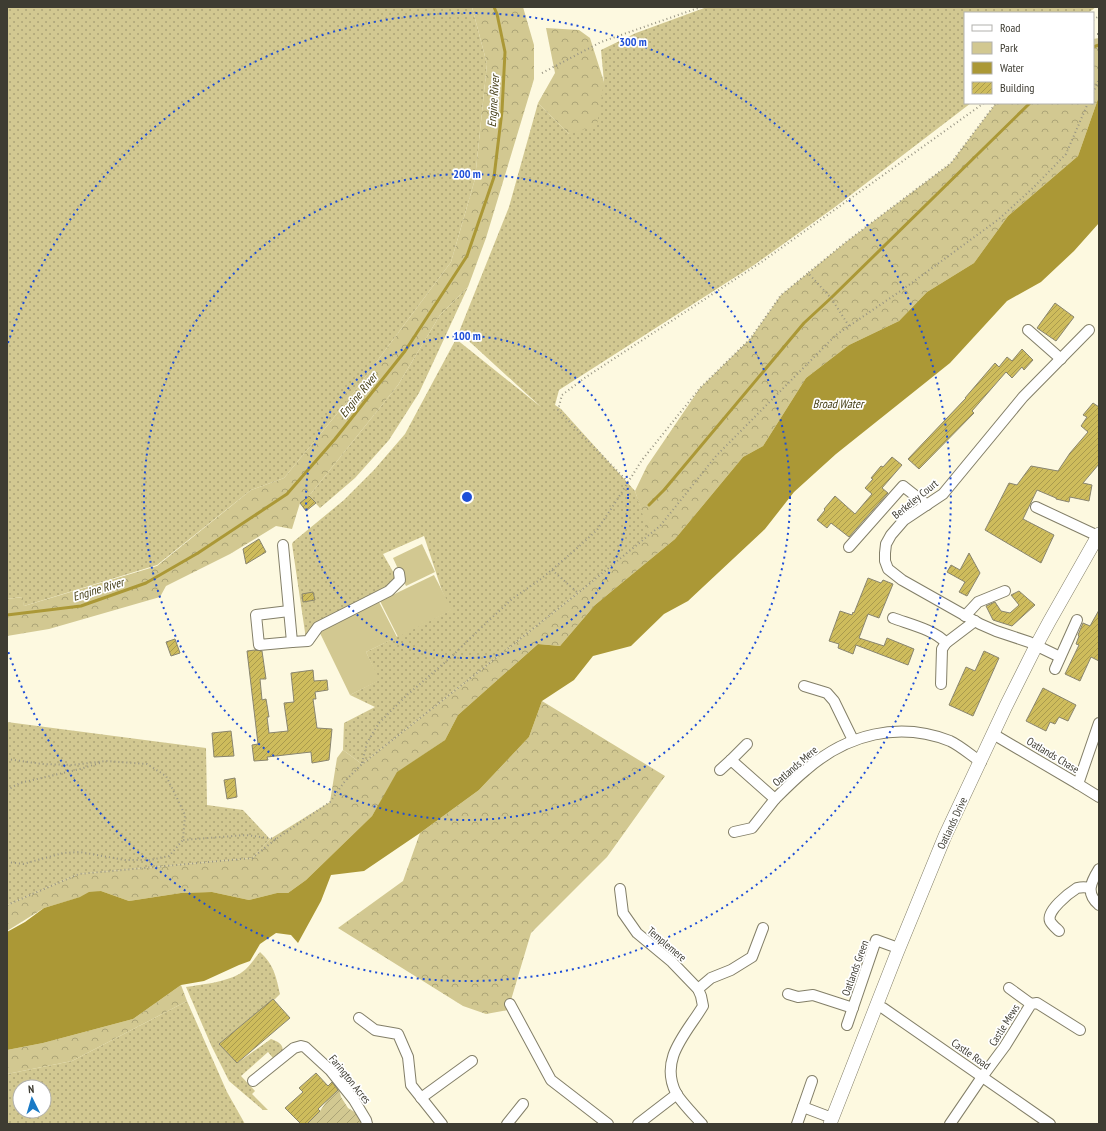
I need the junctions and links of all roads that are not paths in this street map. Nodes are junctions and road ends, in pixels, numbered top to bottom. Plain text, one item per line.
1 (1028, 330) dead end
2 (1089, 330) dead end
3 (1061, 359) junction
4 (927, 505) junction
5 (1036, 507) dead end
6 (1098, 535) edge
7 (282, 545) dead end
8 (850, 546) dead end
9 (398, 573) dead end
10 (1005, 591) dead end
11 (289, 612) junction
12 (965, 616) junction
13 (894, 618) dead end
14 (1077, 620) dead end
15 (975, 621) junction
16 (292, 642) junction
17 (946, 642) junction
18 (1036, 646) junction
19 (1060, 657) junction
20 (1055, 669) dead end
21 (941, 684) dead end
22 (804, 686) dead end
23 (1099, 722) edge
24 (993, 734) junction
25 (853, 740) junction
26 (747, 744) dead end
27 (731, 760) junction
28 (981, 762) junction
29 (720, 770) dead end
30 (1078, 784) junction
31 (1099, 797) edge
32 (775, 799) junction
33 (734, 832) dead end
34 (1099, 869) edge
35 (1090, 888) junction
36 (620, 890) dead end
37 (1099, 905) edge
38 (763, 928) dead end
39 (1059, 931) dead end
40 (898, 948) junction
41 (1009, 988) dead end
42 (698, 989) junction
43 (788, 994) dead end
44 (510, 1004) dead end
45 (1031, 1004) junction
46 (876, 1005) junction
47 (853, 1008) junction
48 (359, 1018) dead end
49 (847, 1025) dead end
50 (1080, 1030) dead end
51 (472, 1060) dead end
52 (982, 1077) junction
53 (253, 1081) dead end
54 (812, 1081) dead end
55 (677, 1094) junction
56 (421, 1098) junction
57 (523, 1104) dead end
58 (803, 1107) junction
59 (831, 1121) edge
60 (1039, 1121) edge
61 (367, 1124) edge
62 (442, 1124) edge
63 (507, 1124) edge
64 (608, 1124) edge
65 (638, 1124) edge
66 (702, 1124) edge
67 (797, 1124) edge
68 (950, 1124) edge
69 (1050, 1124) edge

1 - 3 street
2 - 3 street, Berkeley Court
3 - 4 street, Berkeley Court
4 - 8 street
4 - 12 street, Berkeley Court
5 - 6 street
6 - 18 main road, Oatlands Drive
7 - 11 street
9 - 16 street
10 - 12 street
11 - 16 street
11 - 16 street
12 - 15 street, Berkeley Court
13 - 17 street
14 - 19 street
15 - 17 street
15 - 18 street, Berkeley Court
17 - 21 street
18 - 19 street, Berkeley Court
18 - 24 main road, Oatlands Drive
19 - 20 street
22 - 25 street
23 - 30 street
24 - 28 main road, Oatlands Drive
24 - 30 street, Oatlands Chase
25 - 28 street, Oatlands Mere
25 - 32 street, Oatlands Mere
26 - 27 street
27 - 29 street
27 - 32 street, Oatlands Mere
28 - 40 main road, Oatlands Drive
30 - 31 street, Oatlands Chase
32 - 33 street, Oatlands Mere
34 - 35 street
35 - 37 street
35 - 39 street
36 - 42 street, Templemere
38 - 42 street
40 - 46 main road, Oatlands Drive
40 - 47 street, Oatlands Green
41 - 45 street, Castle Mews
42 - 55 street
43 - 47 street
44 - 64 street
45 - 50 street, Castle Mews
45 - 52 street, Castle Mews
46 - 52 street, Castle Road
46 - 59 main road, Oatlands Drive
47 - 49 street, Oatlands Green
48 - 56 street
51 - 56 street
52 - 60 street, Castle Road
52 - 68 street, Castle Mews
53 - 61 street, Farington Acres
54 - 58 street
55 - 65 street
55 - 66 street
56 - 62 street
57 - 63 street
58 - 59 street
58 - 67 street
60 - 69 street, Castle Road

